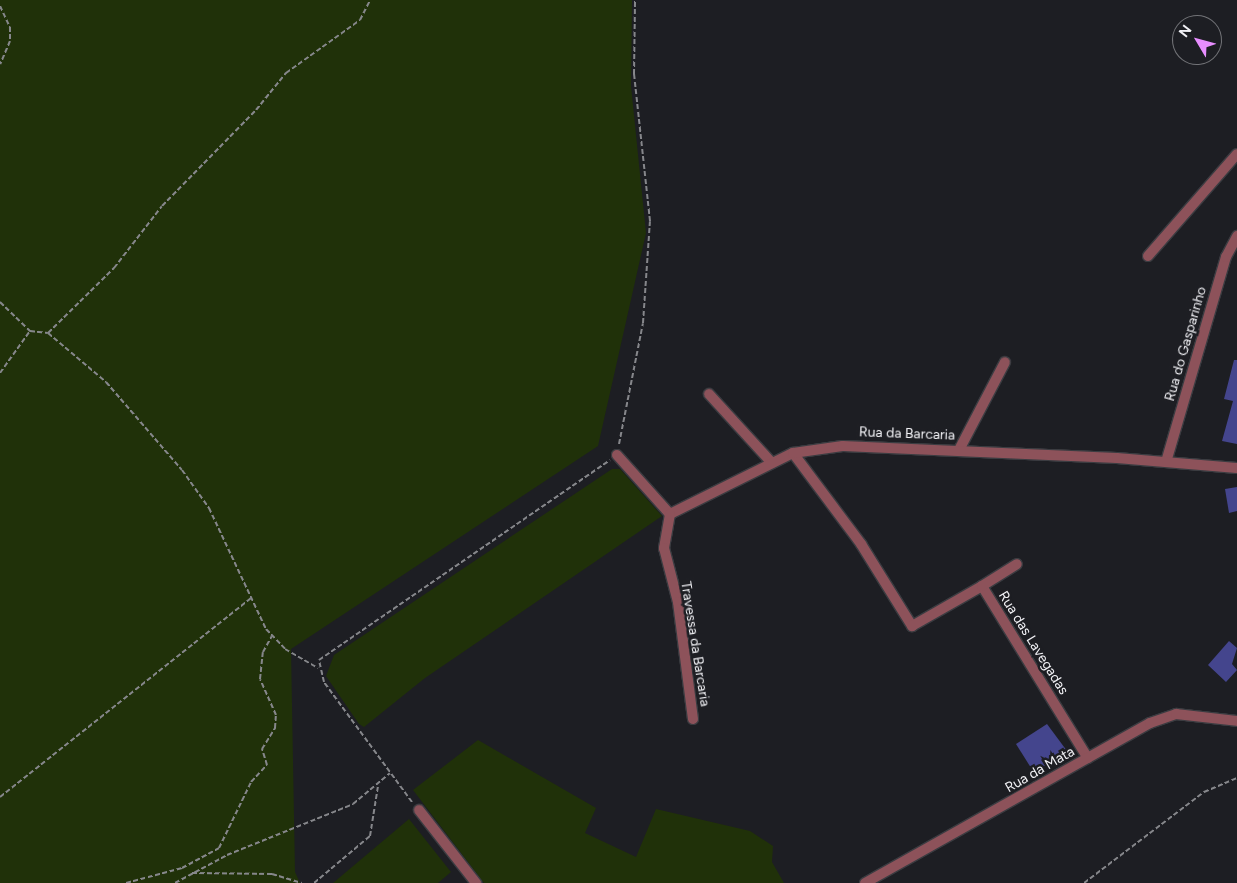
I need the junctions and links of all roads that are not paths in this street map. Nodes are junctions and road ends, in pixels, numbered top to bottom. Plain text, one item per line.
1 (1237, 154) edge
2 (1237, 236) edge
3 (1148, 256) dead end
4 (1005, 362) dead end
5 (709, 394) dead end
6 (959, 450) junction
7 (793, 454) junction
8 (617, 455) road end
9 (1166, 462) junction
10 (772, 463) junction
11 (1237, 468) edge
12 (670, 514) junction
13 (1017, 564) dead end
14 (982, 586) junction
15 (693, 719) dead end
16 (1237, 721) edge
17 (1088, 758) junction
18 (419, 810) road end
19 (476, 883) edge
20 (865, 883) edge

1 - 3 street
2 - 9 street, Rua do Gasparinho
4 - 6 street
5 - 10 street
6 - 7 street, Rua da Barcaria
6 - 9 street, Rua da Barcaria
7 - 10 street, Rua da Barcaria
7 - 14 street, Rua das Lavegadas
8 - 12 street
9 - 11 street, Rua da Barcaria
10 - 12 street, Rua da Barcaria
12 - 15 street, Travessa da Barcaria
13 - 14 street
14 - 17 street, Rua das Lavegadas
16 - 17 street, Rua da Mata
17 - 20 street, Rua da Mata
18 - 19 street

